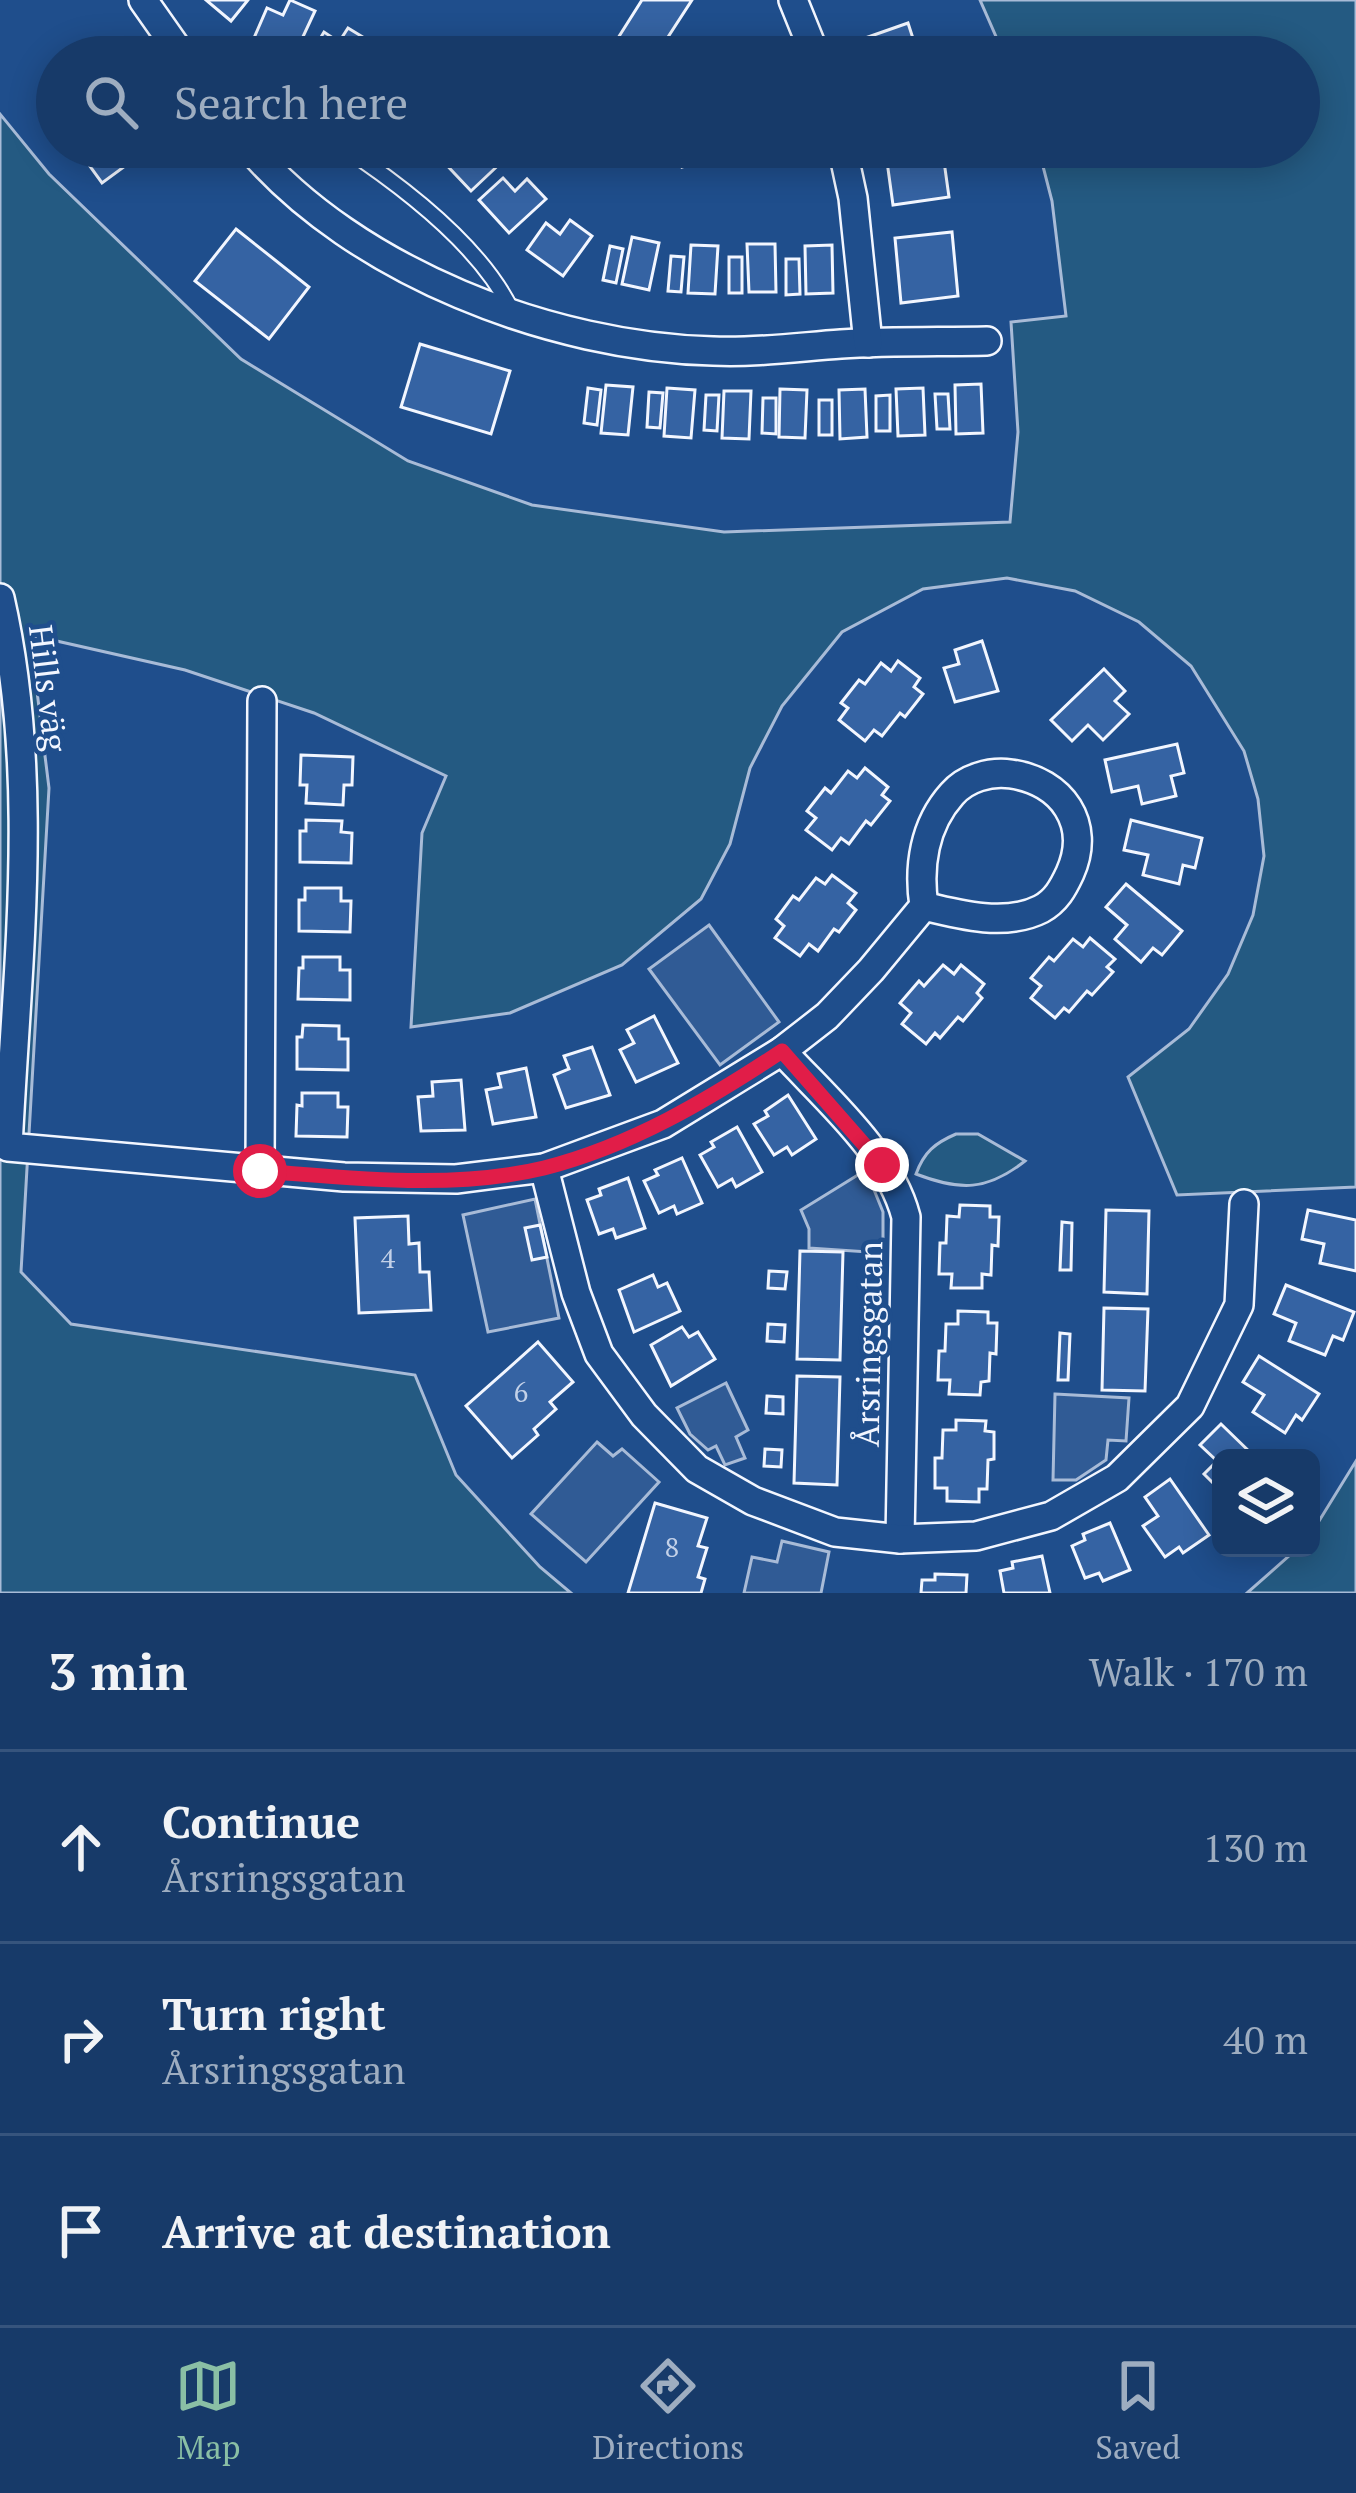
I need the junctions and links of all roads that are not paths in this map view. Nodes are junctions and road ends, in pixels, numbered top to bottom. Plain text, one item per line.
1 (143, 0) edge
2 (793, 0) edge
3 (168, 36) edge
4 (808, 36) edge
5 (268, 168) edge
6 (375, 168) edge
7 (847, 168) edge
8 (514, 314) junction
9 (987, 341) dead end
10 (868, 343) junction
11 (0, 598) edge
12 (262, 700) dead end
13 (924, 906) junction
14 (782, 1051) junction
15 (544, 1168) junction
16 (260, 1171) junction
17 (1244, 1204) dead end
18 (900, 1539) junction

1 - 3 street
2 - 4 street
5 - 8 street
6 - 8 lane
7 - 10 street
8 - 10 street
9 - 10 street
11 - 16 street, Hills väg
12 - 16 street
13 - 13 street
13 - 14 street
14 - 15 street
14 - 18 street, Årsringsgatan
15 - 16 street
15 - 18 street
17 - 18 street

